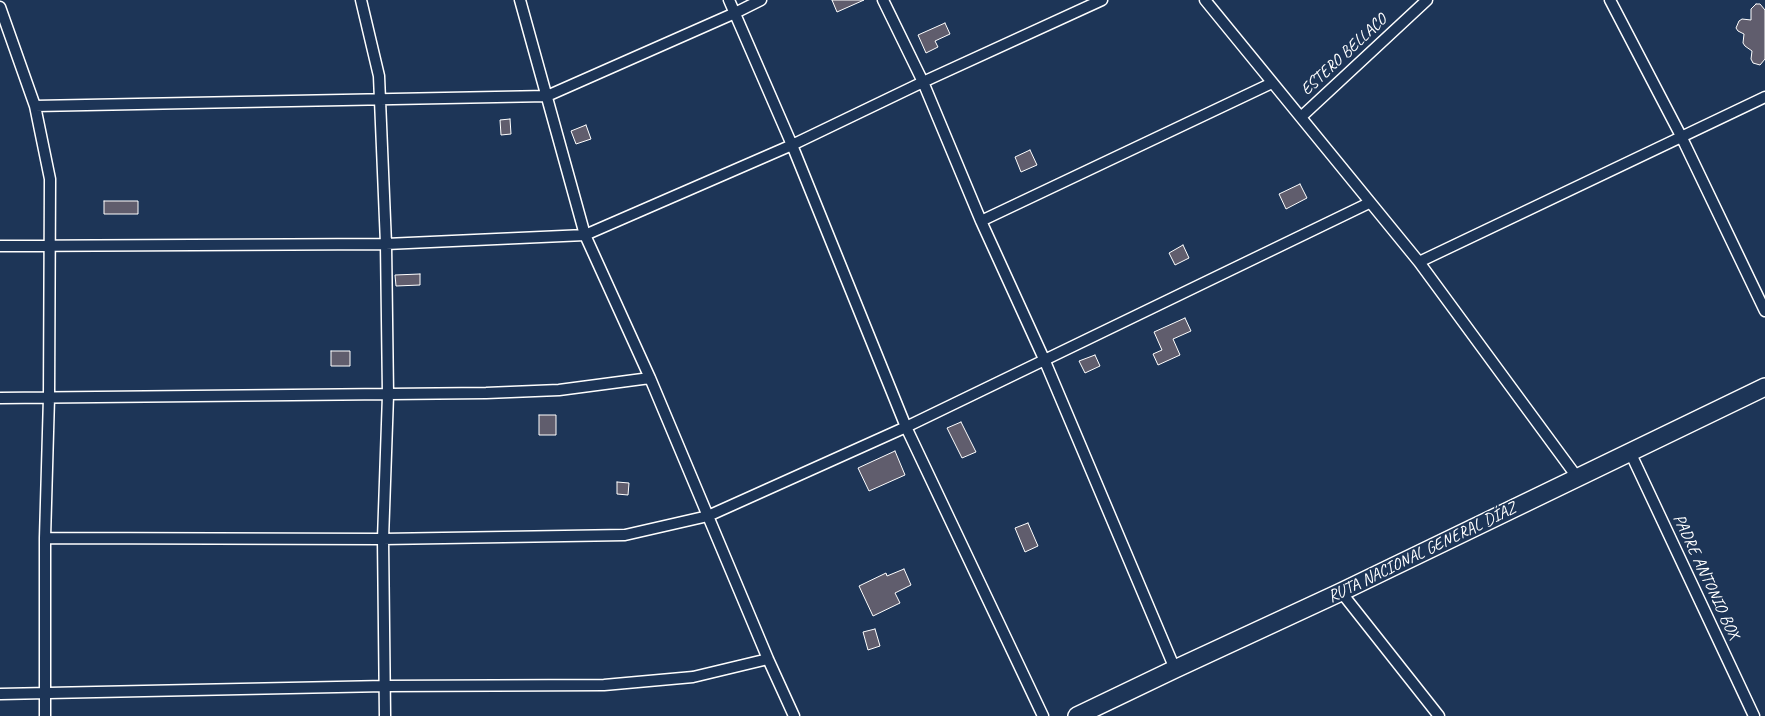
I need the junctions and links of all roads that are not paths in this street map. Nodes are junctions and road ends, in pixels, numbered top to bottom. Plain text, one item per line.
1 (361, 0) edge
2 (520, 0) edge
3 (729, 0) edge
4 (761, 0) edge
5 (883, 0) edge
6 (1102, 0) edge
7 (1205, 0) edge
8 (1427, 0) edge
9 (1610, 0) edge
10 (0, 7) edge
11 (735, 13) junction
12 (923, 82) junction
13 (1272, 83) junction
14 (547, 96) junction
15 (1765, 96) edge
16 (379, 100) junction
17 (35, 106) junction
18 (1301, 117) junction
19 (1681, 136) junction
20 (792, 145) junction
21 (1369, 203) junction
22 (981, 221) junction
23 (585, 235) junction
24 (386, 244) junction
25 (49, 245) junction
26 (0, 246) edge
27 (1418, 262) junction
28 (1765, 311) edge
29 (1044, 359) junction
30 (650, 378) junction
31 (1765, 388) edge
32 (388, 395) junction
33 (49, 397) junction
34 (0, 398) edge
35 (906, 427) junction
36 (1630, 452) junction
37 (1578, 478) junction
38 (708, 516) junction
39 (45, 538) junction
40 (383, 539) junction
41 (1341, 592) junction
42 (768, 659) junction
43 (1174, 669) junction
44 (384, 686) junction
45 (0, 694) edge
46 (44, 694) junction
47 (45, 716) edge
48 (385, 716) edge
49 (794, 716) edge
50 (1043, 716) edge
51 (1077, 716) edge
52 (1439, 716) edge
53 (1754, 716) edge

1 - 16 street
2 - 14 street
3 - 11 street
4 - 11 street
5 - 12 street
6 - 12 street
7 - 13 street
8 - 18 street, ESTERO BELLACO
9 - 19 street
10 - 17 street
11 - 14 street
11 - 20 street
12 - 20 street
12 - 22 street
13 - 18 street
13 - 22 street
14 - 16 street
14 - 23 street
15 - 19 street
16 - 17 street
16 - 24 street
17 - 25 street
18 - 21 street
19 - 27 street
19 - 28 street
20 - 23 street
20 - 35 street
21 - 27 street
21 - 29 street
22 - 29 street
23 - 24 street
23 - 30 street
24 - 25 street
24 - 32 street
25 - 26 street
25 - 33 street
27 - 37 street
29 - 35 street
29 - 43 street
30 - 32 street
30 - 38 street
31 - 36 highway, RUTA NACIONAL GENERAL DÍAZ
32 - 33 street
32 - 40 street
33 - 34 street
33 - 39 street
35 - 38 street
35 - 50 street
36 - 37 highway, RUTA NACIONAL GENERAL DÍAZ
36 - 53 street, PADRE ANTONIO BOX
37 - 41 highway, RUTA NACIONAL GENERAL DÍAZ
38 - 40 street
38 - 42 street
39 - 40 street
39 - 46 street
40 - 44 street
41 - 43 highway, RUTA NACIONAL GENERAL DÍAZ
41 - 52 street
42 - 44 street
42 - 49 street
43 - 51 highway, RUTA NACIONAL GENERAL DÍAZ
44 - 46 street
44 - 48 street
45 - 46 street
46 - 47 street

